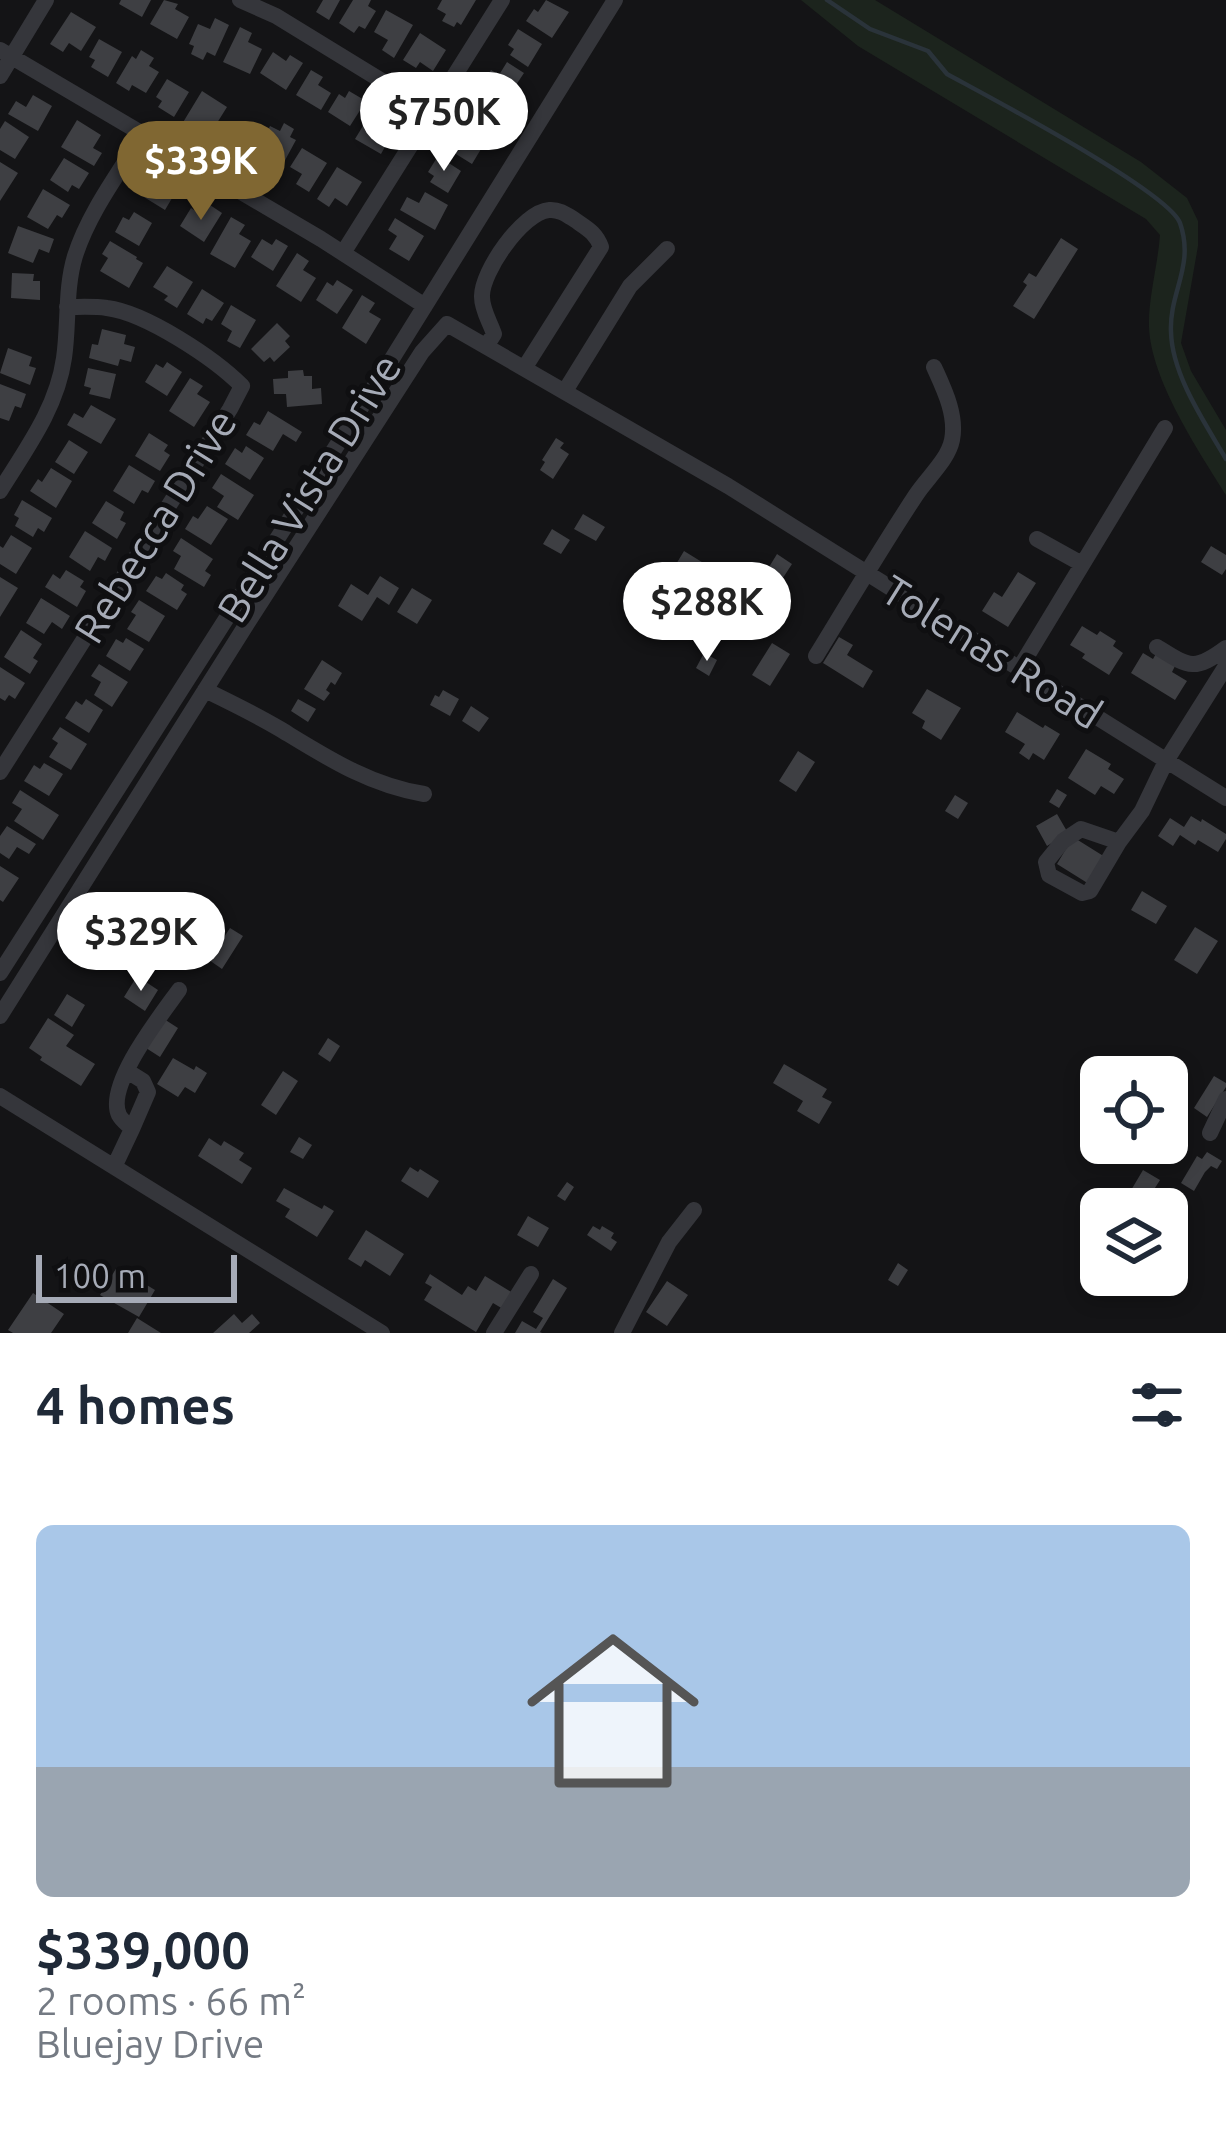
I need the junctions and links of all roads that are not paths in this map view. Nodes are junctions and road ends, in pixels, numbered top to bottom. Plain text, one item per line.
1 (46, 0) edge
2 (240, 0) edge
3 (502, 0) edge
4 (615, 0) edge
5 (6, 54) edge
6 (0, 76) edge
7 (431, 111) junction
8 (142, 134) junction
9 (667, 249) dead end
10 (343, 253) junction
11 (425, 306) junction
12 (67, 307) junction
13 (487, 345) junction
14 (525, 367) junction
15 (934, 368) dead end
16 (565, 391) junction
17 (1165, 428) dead end
18 (0, 491) edge
19 (1037, 539) dead end
20 (1082, 564) junction
21 (866, 573) junction
22 (1157, 647) dead end
23 (1226, 648) edge
24 (816, 656) dead end
25 (1226, 666) edge
26 (1019, 669) junction
27 (205, 690) junction
28 (1166, 761) junction
29 (0, 772) edge
30 (424, 794) dead end
31 (1226, 798) edge
32 (1119, 842) dead end
33 (0, 974) edge
34 (179, 990) dead end
35 (0, 1016) edge
36 (127, 1071) junction
37 (0, 1096) edge
38 (1226, 1099) edge
39 (132, 1129) junction
40 (1210, 1133) dead end
41 (114, 1167) junction
42 (694, 1210) dead end
43 (531, 1274) dead end
44 (382, 1333) edge
45 (494, 1333) edge
46 (622, 1333) edge

1 - 5 street
2 - 7 street
3 - 7 street
4 - 11 street, Bella Vista Drive
5 - 6 street
5 - 8 street
7 - 10 street
8 - 10 street
8 - 12 street
9 - 16 street
10 - 11 street
11 - 33 street, Bella Vista Drive
12 - 18 street
12 - 29 street, Rebecca Drive
13 - 14 street, Tolenas Road
13 - 14 street
13 - 27 street, Tolenas Road
14 - 16 street, Tolenas Road
15 - 21 street
16 - 21 street, Tolenas Road
17 - 20 street
19 - 20 street
20 - 26 street
21 - 24 street
21 - 26 street, Tolenas Road
22 - 23 street
25 - 28 street
26 - 28 street, Tolenas Road
27 - 30 street
27 - 35 street
28 - 31 street, Tolenas Road
28 - 32 street
34 - 36 street
36 - 39 street
36 - 39 street
37 - 41 street
38 - 40 street
39 - 41 street
41 - 44 street
42 - 46 street
43 - 45 street

